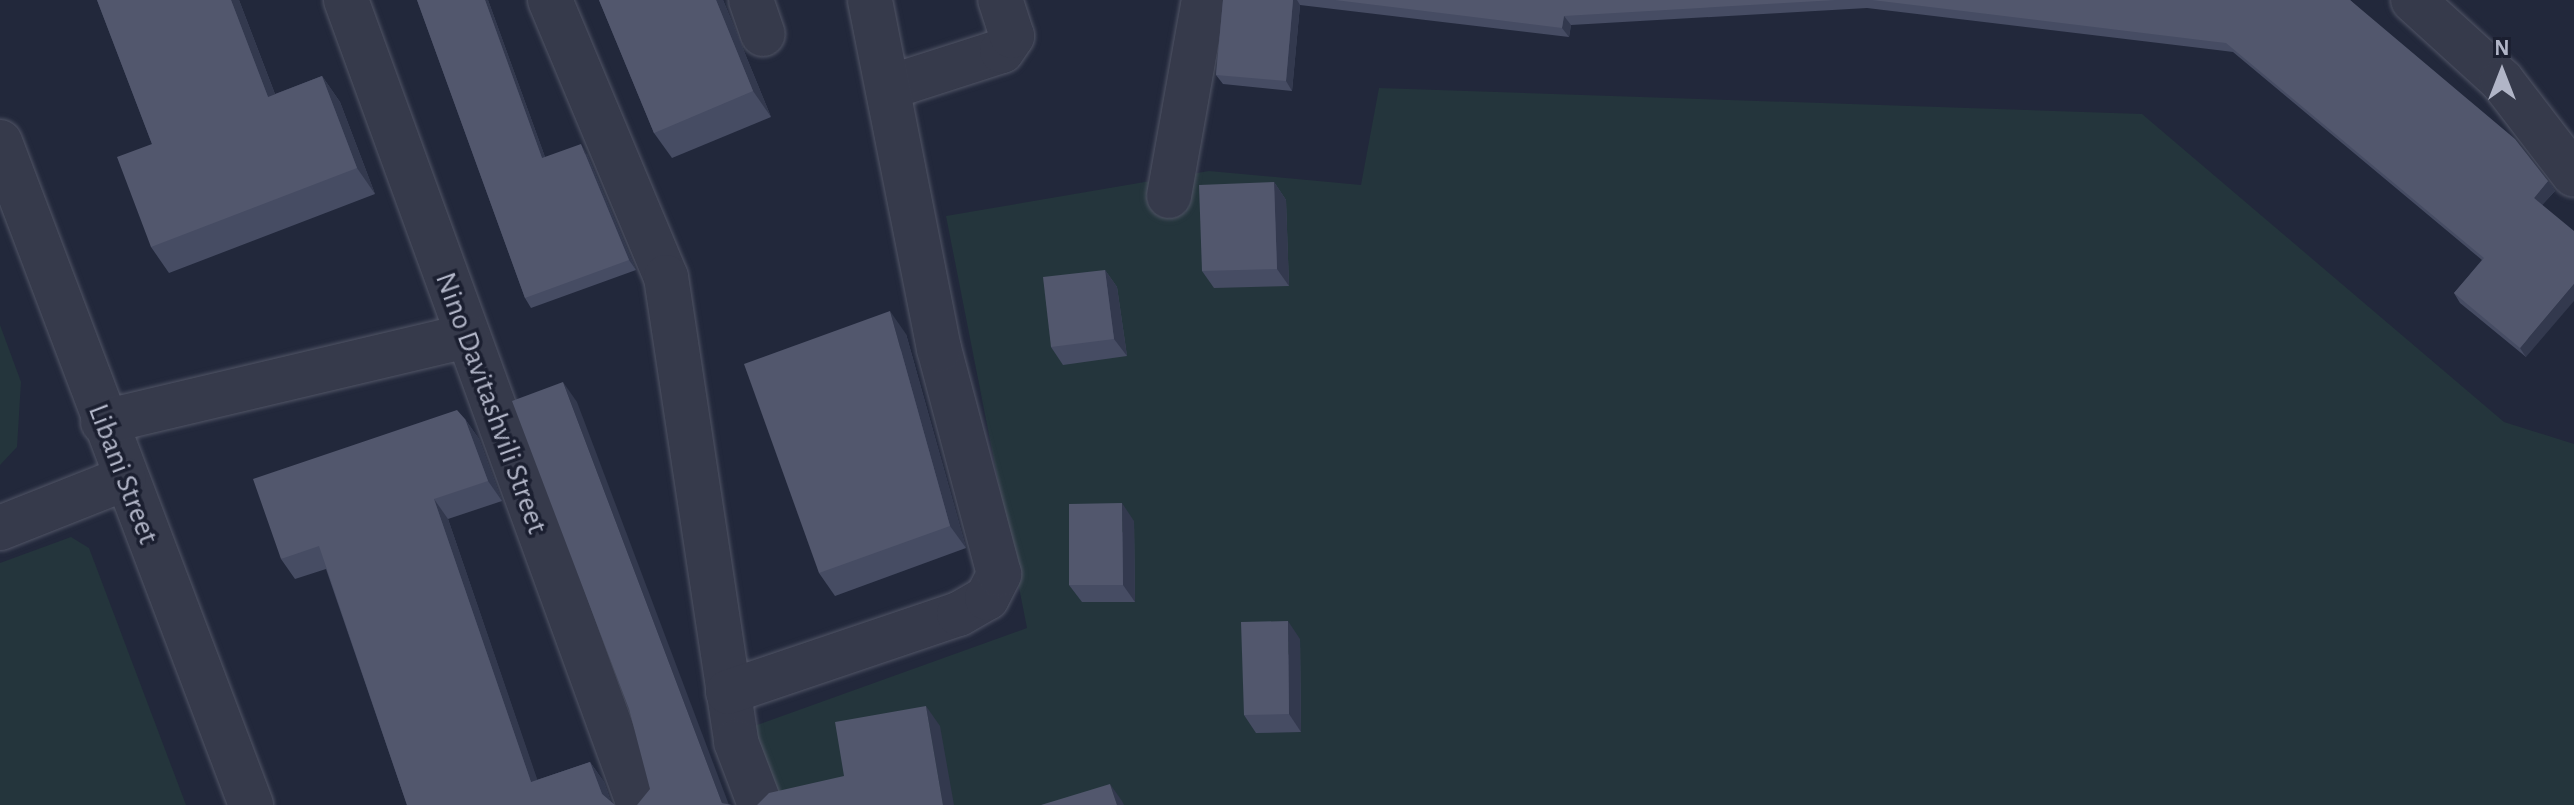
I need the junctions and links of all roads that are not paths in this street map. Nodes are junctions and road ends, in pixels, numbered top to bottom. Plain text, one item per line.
1 (346, 0) edge
2 (550, 0) edge
3 (870, 0) edge
4 (1000, 0) edge
5 (1204, 0) edge
6 (2413, 0) edge
7 (893, 86) junction
8 (0, 142) edge
9 (2574, 175) edge
10 (1169, 196) dead end
11 (466, 336) junction
12 (103, 422) junction
13 (124, 479) junction
14 (0, 528) edge
15 (728, 692) junction
16 (251, 805) edge
17 (639, 805) edge
18 (760, 805) edge

1 - 11 street, Nino Davitashvili Street
2 - 15 street
3 - 7 street
4 - 7 street
5 - 10 street
6 - 9 street
7 - 15 street
8 - 12 street, Libani Street
11 - 12 street
11 - 17 street, Nino Davitashvili Street
12 - 13 street, Libani Street
13 - 14 street
13 - 16 street, Libani Street
15 - 18 street

